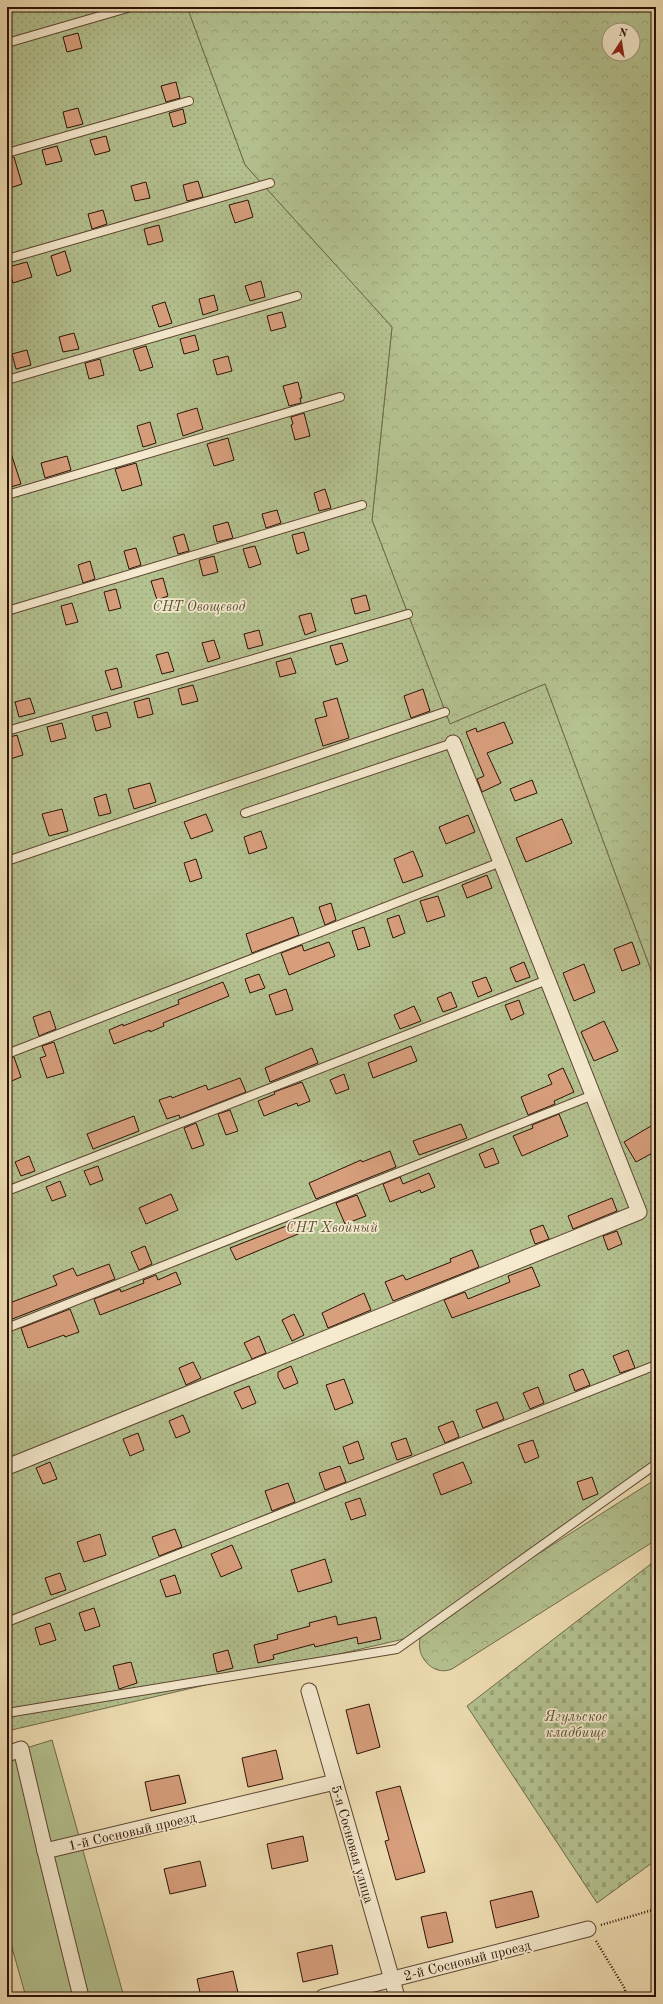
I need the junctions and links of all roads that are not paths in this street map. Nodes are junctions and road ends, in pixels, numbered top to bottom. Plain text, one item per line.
1 (132, 7) edge
2 (7, 43) edge
3 (189, 102) dead end
4 (7, 153) edge
5 (270, 183) dead end
6 (7, 259) edge
7 (297, 296) dead end
8 (7, 380) edge
9 (340, 396) dead end
10 (7, 495) edge
11 (362, 505) dead end
12 (7, 611) edge
13 (408, 614) dead end
14 (445, 712) dead end
15 (7, 731) edge
16 (453, 743) joint
17 (245, 813) dead end
18 (7, 861) edge
19 (501, 862) junction
20 (547, 980) junction
21 (7, 1054) edge
22 (594, 1095) junction
23 (7, 1191) edge
24 (7, 1328) edge
25 (656, 1365) edge
26 (656, 1464) edge
27 (7, 1467) edge
28 (7, 1622) edge
29 (309, 1691) dead end
30 (7, 1713) edge
31 (7, 1754) edge
32 (335, 1782) junction
33 (45, 1851) junction
34 (588, 1929) road end
35 (392, 1979) junction
36 (82, 1997) edge
37 (323, 1997) edge
38 (397, 1997) edge

1 - 2 lane
3 - 4 lane
5 - 6 lane
7 - 8 lane
9 - 10 lane
11 - 12 lane
13 - 15 lane
14 - 18 lane
16 - 17 lane
16 - 19 street
19 - 20 street
19 - 21 lane
20 - 22 street
20 - 23 lane
22 - 24 lane
22 - 27 street
25 - 28 lane
26 - 30 lane
29 - 32 street, 5-я Сосновая улица
31 - 33 street
32 - 33 street, 1-й Сосновый проезд
32 - 35 street, 5-я Сосновая улица
33 - 36 street
34 - 35 street, 2-й Сосновый проезд
35 - 37 street, 2-й Сосновый проезд
35 - 38 street, 5-я Сосновая улица

